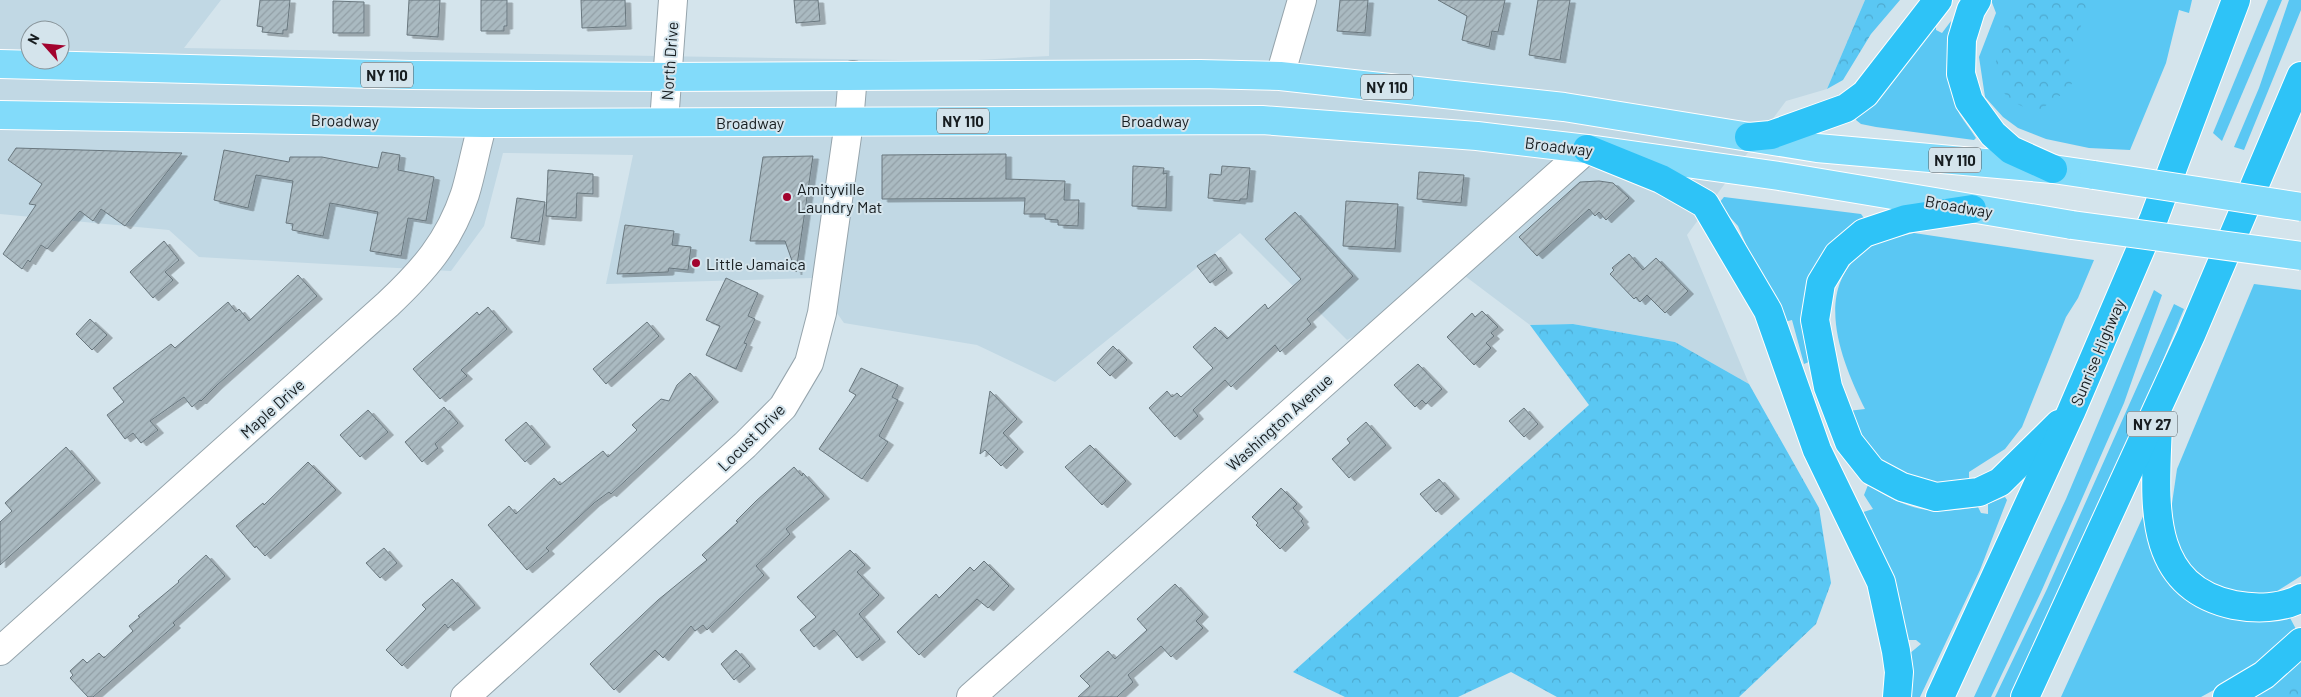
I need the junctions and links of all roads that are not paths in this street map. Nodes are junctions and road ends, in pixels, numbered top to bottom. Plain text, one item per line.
1 (673, 0) edge
2 (1302, 0) edge
3 (1938, 0) edge
4 (1977, 0) edge
5 (2217, 0) edge
6 (2236, 0) edge
7 (2216, 54) junction
8 (0, 64) edge
9 (853, 75) junction
10 (1280, 76) junction
11 (2301, 76) edge
12 (666, 77) junction
13 (0, 115) edge
14 (664, 122) junction
15 (849, 122) junction
16 (483, 123) junction
17 (1749, 137) junction
18 (1587, 149) junction
19 (2053, 169) junction
20 (2301, 207) edge
21 (1972, 209) junction
22 (2301, 256) edge
23 (2159, 408) junction
24 (2071, 412) junction
25 (2301, 598) edge
26 (2301, 642) edge
27 (0, 651) edge
28 (465, 697) edge
29 (971, 697) edge
30 (1896, 697) edge
31 (1940, 697) edge
32 (2025, 697) edge
33 (2227, 697) edge

1 - 12 street, North Drive
2 - 10 street
3 - 17 highway
4 - 19 highway
5 - 7 highway
6 - 7 highway, Sunrise Highway
7 - 24 highway, Sunrise Highway
8 - 12 main road, NY 110
9 - 10 main road, NY 110
9 - 12 main road, NY 110
9 - 15 street, Locust Drive
10 - 17 main road, NY 110
11 - 23 highway, NY 27
12 - 14 street, North Drive
13 - 16 main road, Broadway / NY 110
14 - 15 main road, Broadway / NY 110
14 - 16 main road, Broadway / NY 110
15 - 18 main road, Broadway / NY 110
15 - 28 street, Locust Drive
16 - 27 street, Maple Drive
17 - 19 main road, NY 110
18 - 21 main road, Broadway / NY 110
18 - 29 street, Washington Avenue
18 - 30 highway
19 - 20 main road, NY 110, bridge
21 - 22 main road, Broadway / NY 110, bridge
21 - 24 highway
23 - 25 highway
23 - 32 highway, NY 27
24 - 31 highway, Sunrise Highway
26 - 33 highway

